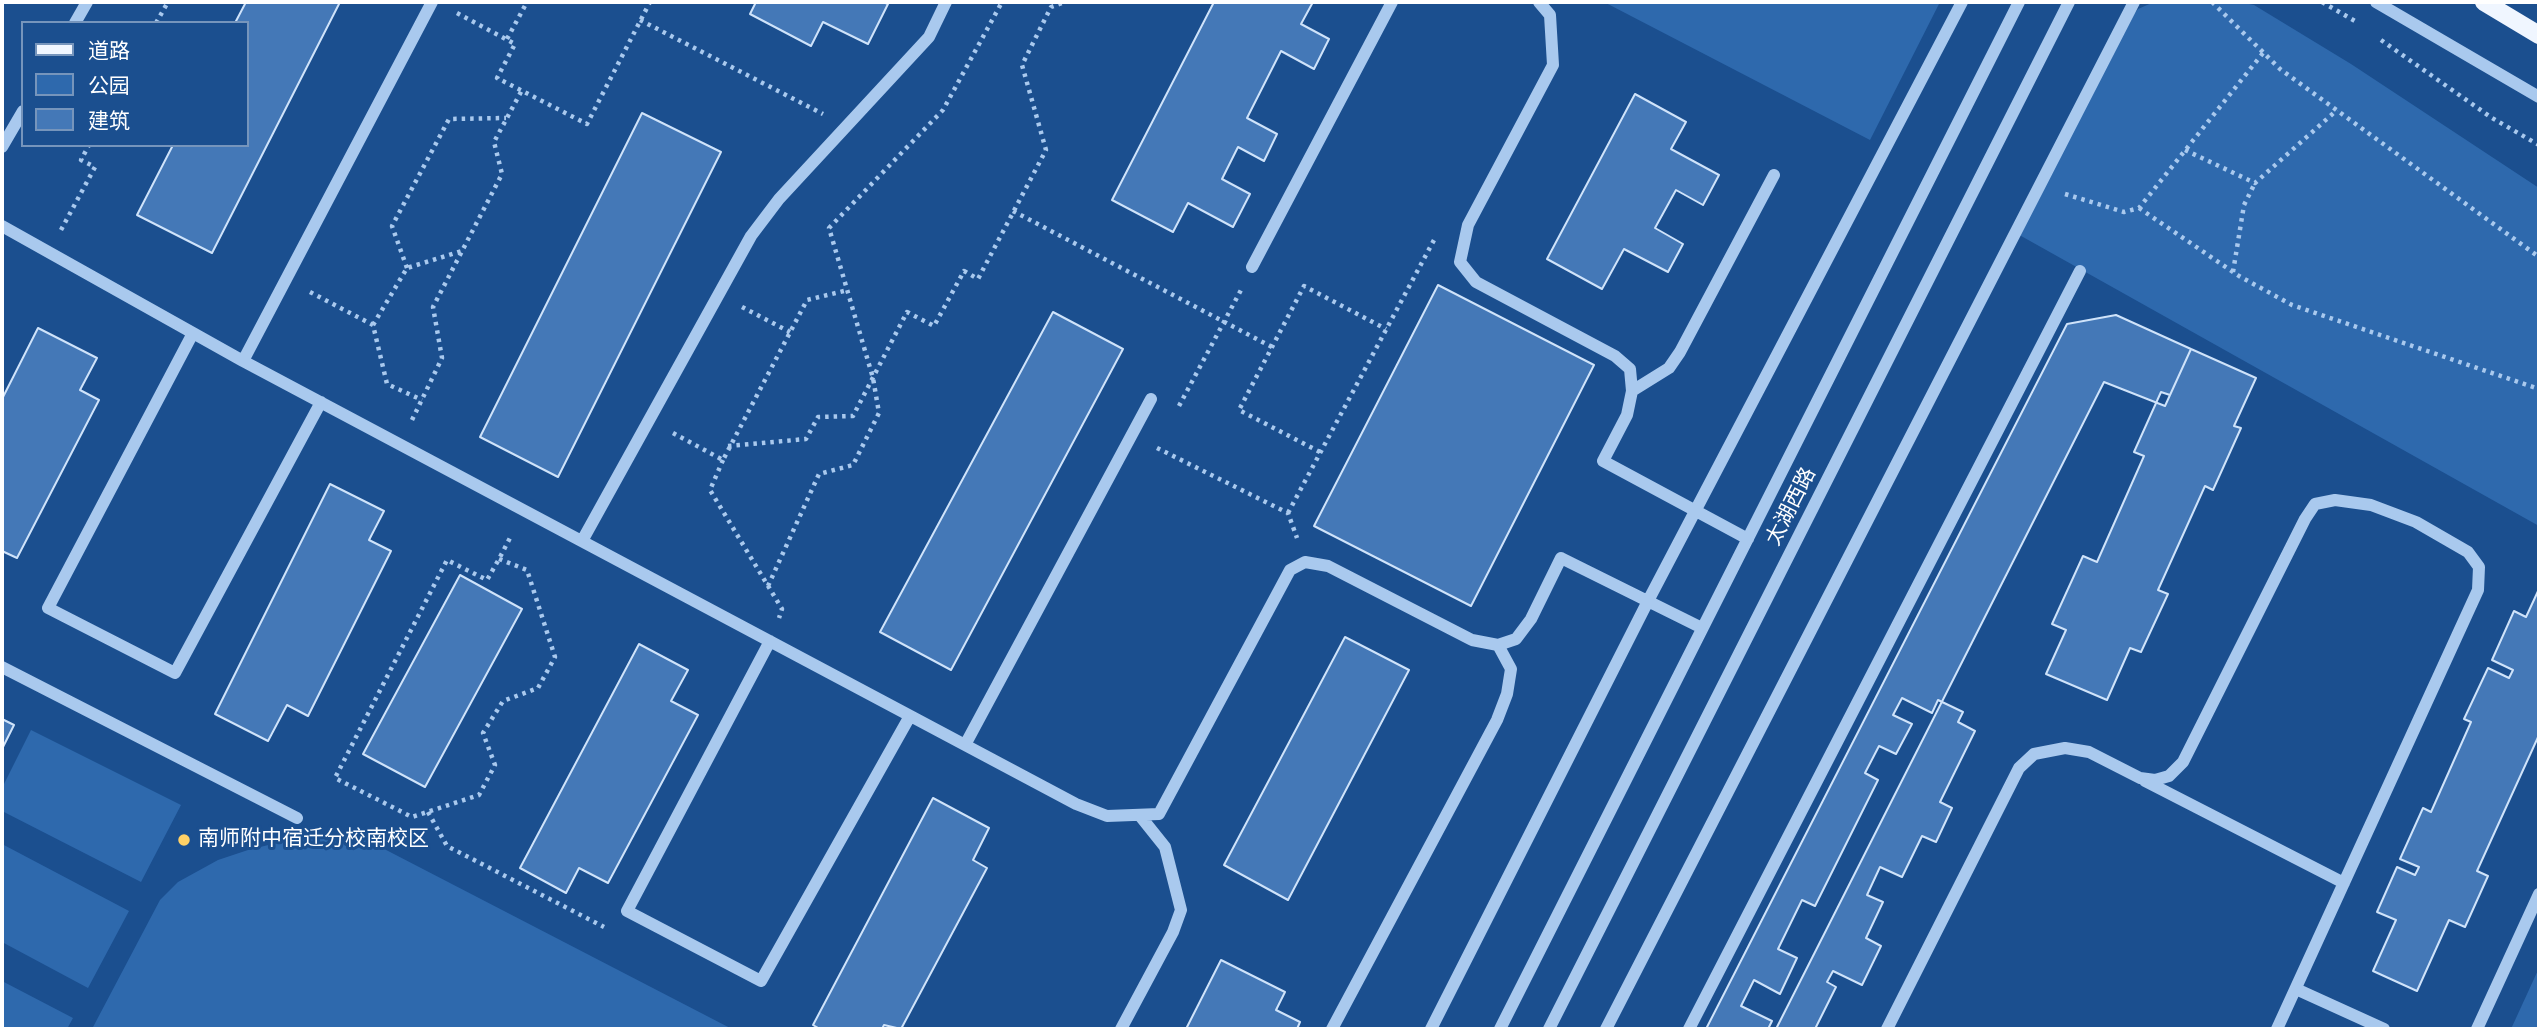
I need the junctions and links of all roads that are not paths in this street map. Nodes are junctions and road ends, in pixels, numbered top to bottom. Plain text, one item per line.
1 (87, 2) edge
2 (432, 2) edge
3 (946, 2) edge
4 (1392, 2) edge
5 (1539, 2) edge
6 (1962, 2) edge
7 (2019, 2) edge
8 (2069, 2) edge
9 (2134, 2) edge
10 (2376, 2) edge
11 (2484, 2) edge
12 (76, 21) edge
13 (2539, 35) edge
14 (2539, 97) edge
15 (21, 114) edge
16 (2, 147) edge
17 (1774, 175) dead end
18 (2, 226) edge
19 (1252, 267) road end
20 (2080, 271) dead end
21 (193, 333) junction
22 (243, 361) junction
23 (1632, 391) junction
24 (1151, 399) dead end
25 (321, 402) junction
26 (1695, 511) junction
27 (1748, 539) junction
28 (582, 541) junction
29 (1648, 601) junction
30 (1702, 628) junction
31 (770, 641) junction
32 (1498, 645) junction
33 (2, 667) edge
34 (910, 716) junction
35 (965, 745) junction
36 (2140, 778) junction
37 (1141, 817) junction
38 (297, 818) dead end
39 (2344, 883) junction
40 (2539, 894) edge
41 (2296, 989) junction
42 (1121, 1029) edge
43 (1332, 1029) edge
44 (1432, 1029) edge
45 (1500, 1029) edge
46 (1549, 1029) edge
47 (1606, 1029) edge
48 (1689, 1029) edge
49 (1887, 1029) edge
50 (2277, 1029) edge
51 (2384, 1029) edge
52 (2477, 1029) edge

1 - 12 street
2 - 22 street
3 - 28 street
4 - 19 street
5 - 23 street
6 - 26 street
7 - 27 street, 太湖西路
8 - 46 street, 太湖西路
9 - 47 street
10 - 14 street
11 - 13 main road
15 - 16 street
17 - 23 street
18 - 21 street
20 - 48 street
21 - 22 street
21 - 25 street
22 - 25 street
23 - 26 street
24 - 35 street
25 - 28 street
26 - 27 street
26 - 29 street
27 - 30 street, 太湖西路
28 - 31 street
29 - 30 street
29 - 32 street
29 - 44 street
30 - 45 street, 太湖西路
31 - 34 street
31 - 34 street
32 - 37 street
32 - 43 street
33 - 38 street
34 - 35 street
35 - 37 street
36 - 39 street
36 - 39 street
36 - 49 street
37 - 42 street
39 - 41 street
40 - 52 street
41 - 50 street
41 - 51 street

